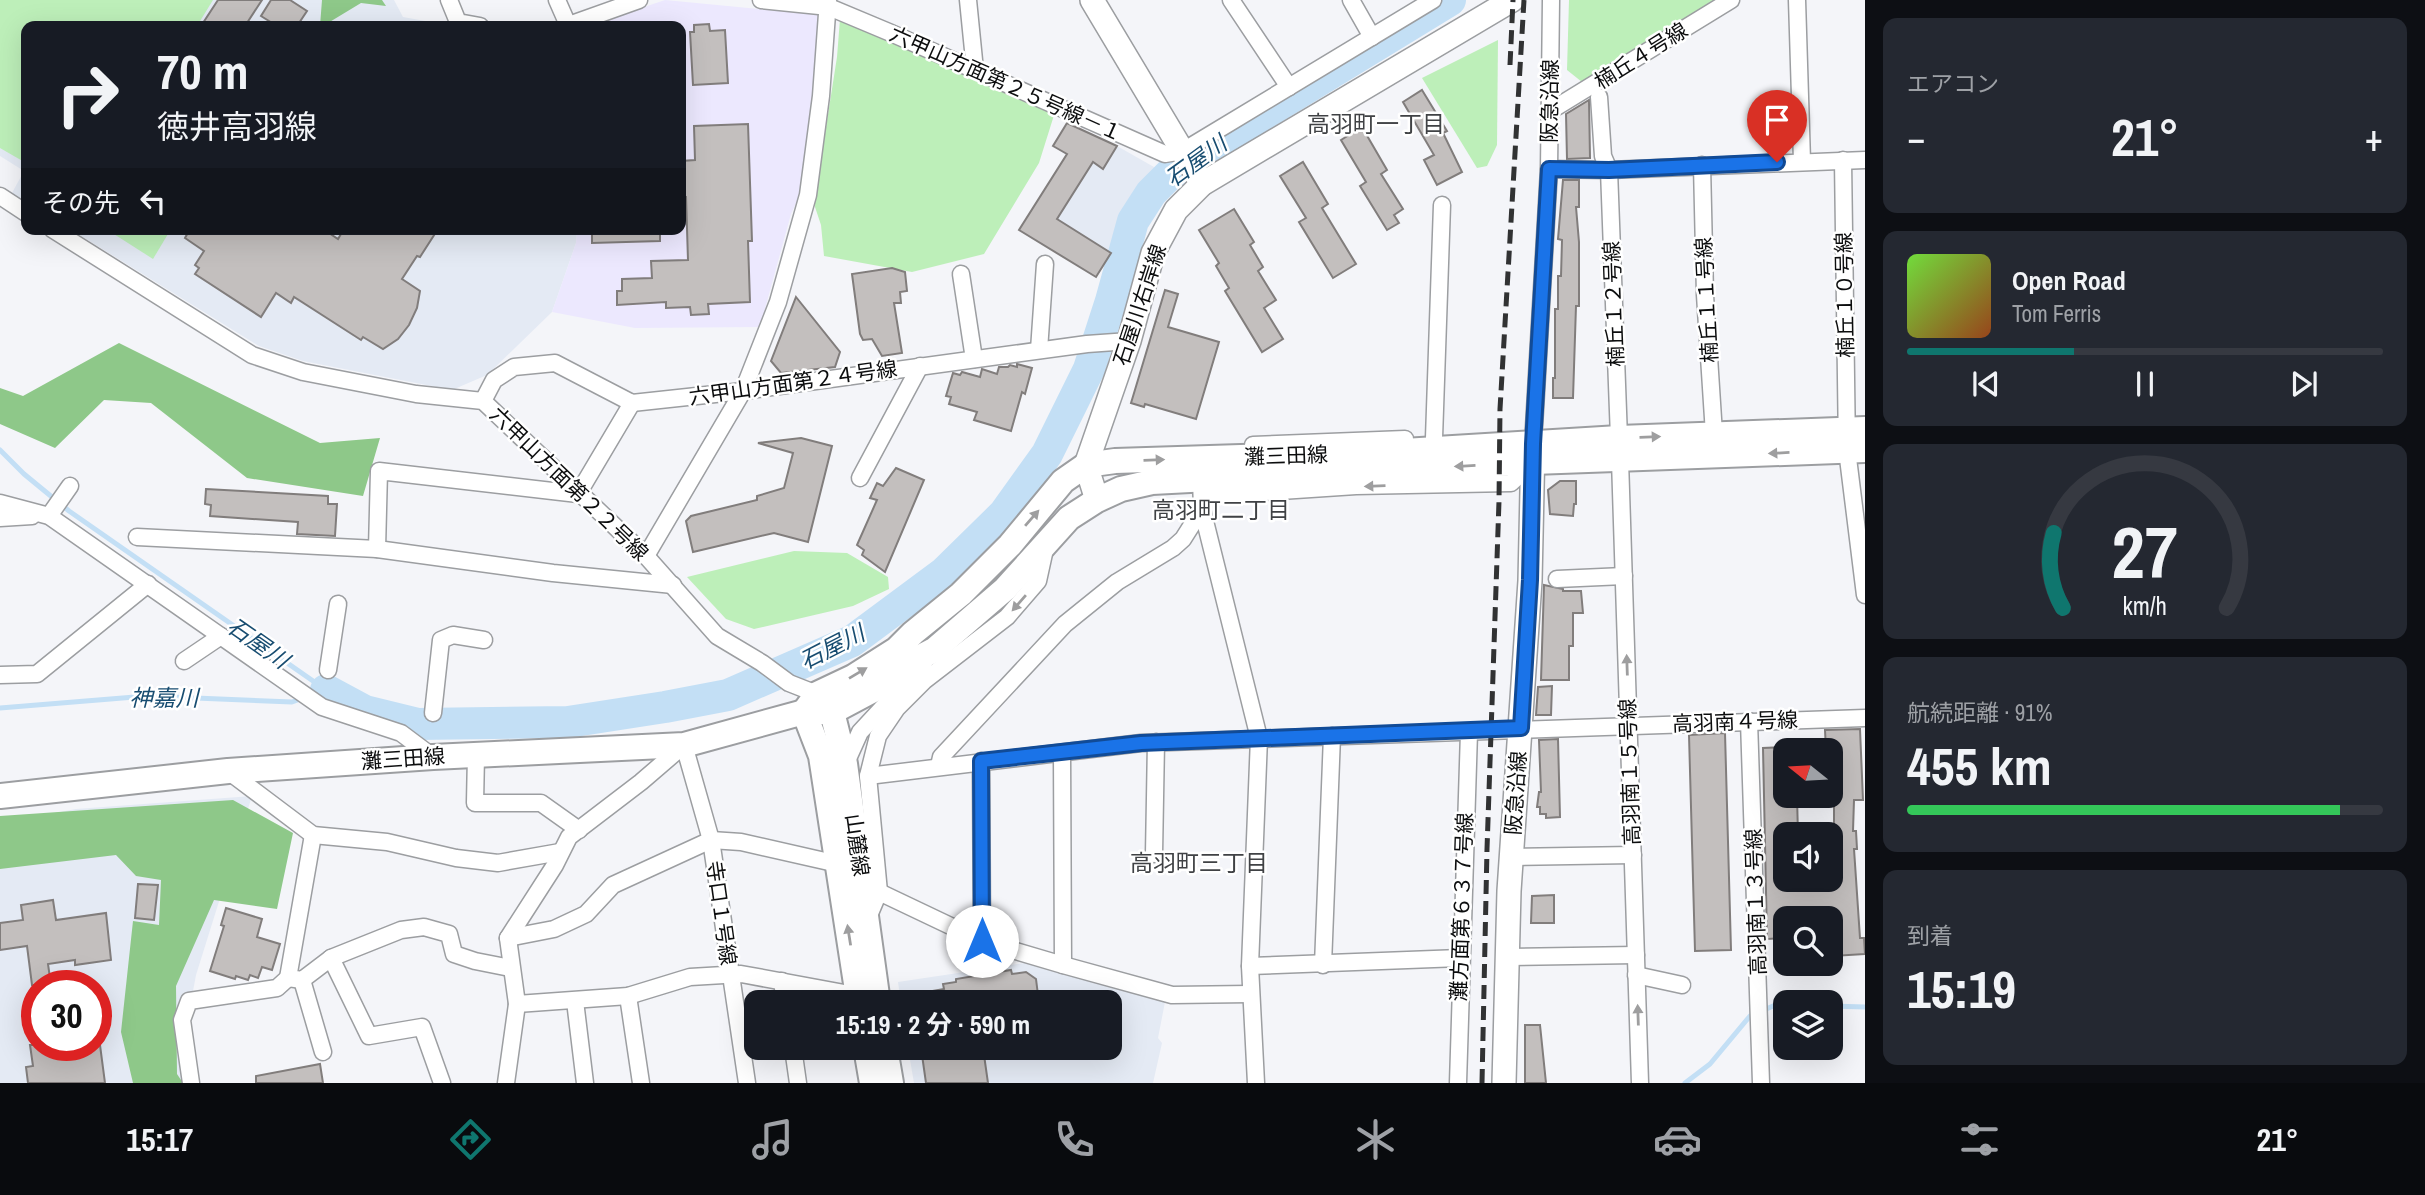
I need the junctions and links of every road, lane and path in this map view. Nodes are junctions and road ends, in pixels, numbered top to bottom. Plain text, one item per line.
1 (449, 0) edge
2 (557, 0) edge
3 (639, 0) edge
4 (761, 0) edge
5 (968, 0) edge
6 (1091, 0) edge
7 (1231, 0) edge
8 (1351, 0) edge
9 (1433, 0) edge
10 (1512, 0) edge
11 (1551, 0) edge
12 (1731, 0) edge
13 (1797, 0) edge
14 (829, 4) edge
15 (458, 21) edge
16 (565, 21) edge
17 (581, 21) edge
18 (1372, 37) junction
19 (975, 70) junction
20 (1289, 87) junction
21 (1599, 97) dead end
22 (1550, 111) junction
23 (1183, 151) junction
24 (1843, 160) junction
25 (1865, 160) edge
26 (1802, 161) junction
27 (1702, 165) junction
28 (1549, 169) junction
29 (1609, 170) junction
30 (1202, 184) junction
31 (0, 196) edge
32 (1442, 205) dead end
33 (21, 210) edge
34 (61, 235) edge
35 (1045, 264) dead end
36 (961, 274) dead end
37 (1121, 341) junction
38 (1039, 350) junction
39 (974, 359) junction
40 (920, 366) junction
41 (743, 391) junction
42 (483, 401) junction
43 (632, 404) junction
44 (1714, 434) junction
45 (1434, 438) junction
46 (1856, 439) edge
47 (1533, 447) junction
48 (1620, 449) junction
49 (1086, 465) junction
50 (860, 478) dead end
51 (1203, 485) junction
52 (70, 486) dead end
53 (578, 494) junction
54 (1097, 500) junction
55 (0, 503) edge
56 (49, 516) junction
57 (0, 518) edge
58 (137, 537) dead end
59 (1047, 543) junction
60 (377, 550) junction
61 (646, 556) junction
62 (1624, 576) junction
63 (1557, 579) dead end
64 (148, 584) junction
65 (673, 585) junction
66 (1865, 595) edge
67 (338, 604) dead end
68 (221, 636) junction
69 (484, 640) dead end
70 (934, 650) junction
71 (184, 661) dead end
72 (328, 670) dead end
73 (0, 675) edge
74 (818, 706) junction
75 (433, 713) dead end
76 (1865, 718) edge
77 (1749, 721) junction
78 (1629, 725) junction
79 (1521, 728) junction
80 (1469, 732) junction
81 (1332, 736) junction
82 (1259, 738) junction
83 (1156, 742) junction
84 (684, 745) junction
85 (1062, 753) junction
86 (476, 755) junction
87 (433, 757) junction
88 (981, 761) junction
89 (845, 764) junction
90 (939, 766) junction
91 (228, 771) junction
92 (868, 776) junction
93 (0, 796) edge
94 (579, 830) junction
95 (313, 835) junction
96 (710, 840) junction
97 (560, 852) junction
98 (1154, 854) dead end
99 (1633, 855) junction
100 (1512, 857) junction
101 (838, 864) junction
102 (879, 892) junction
103 (867, 920) junction
104 (508, 938) junction
105 (982, 941) junction
106 (1636, 955) junction
107 (1507, 957) junction
108 (331, 958) junction
109 (1460, 958) junction
110 (1063, 965) junction
111 (1323, 965) junction
112 (1251, 966) junction
113 (510, 968) junction
114 (730, 975) junction
115 (1636, 975) junction
116 (295, 979) junction
117 (782, 981) junction
118 (1682, 985) dead end
119 (783, 990) edge
120 (823, 990) edge
121 (866, 990) edge
122 (868, 990) edge
123 (1250, 994) junction
124 (628, 996) junction
125 (575, 1001) junction
126 (517, 1004) junction
127 (323, 1052) dead end
128 (795, 1060) edge
129 (868, 1060) edge
130 (887, 1060) edge
131 (191, 1083) edge
132 (442, 1083) edge
133 (506, 1083) edge
134 (585, 1083) edge
135 (641, 1083) edge
136 (747, 1083) edge
137 (798, 1083) edge
138 (872, 1083) edge
139 (891, 1083) edge
140 (1255, 1083) edge
141 (1458, 1083) edge
142 (1504, 1083) edge
143 (1640, 1083) edge
144 (1760, 1083) edge

1 - 15 street
2 - 16 street
3 - 17 street
4 - 14 street, 六甲山方面第２５号線－１
5 - 19 street
6 - 23 street
7 - 20 street
8 - 18 street
9 - 18 street
10 - 30 street, 石屋川右岸線
11 - 22 street, 阪急沿線
12 - 22 street, 楠丘４号線
13 - 26 street
14 - 19 street, 六甲山方面第２５号線－１
14 - 41 street
18 - 20 street
19 - 23 street, 六甲山方面第２５号線－１
20 - 23 street
21 - 29 street, 楠丘１２号線
22 - 28 street, 阪急沿線
23 - 30 street
24 - 25 street
24 - 26 street
24 - 46 street, 楠丘１０号線
26 - 27 street
27 - 29 street
27 - 44 street, 楠丘１１号線
28 - 29 street
28 - 47 street, 阪急沿線
29 - 48 street, 楠丘１２号線
30 - 37 street, 石屋川右岸線
31 - 33 street
32 - 45 street
34 - 42 street, 六甲山方面第２２号線
35 - 38 street
36 - 39 street
37 - 38 street, 六甲山方面第２４号線
37 - 49 street, 石屋川右岸線
38 - 39 street, 六甲山方面第２４号線
39 - 40 street, 六甲山方面第２４号線
40 - 41 street, 六甲山方面第２４号線
40 - 50 street
41 - 43 street, 六甲山方面第２４号線
41 - 61 street
42 - 43 street
42 - 53 street, 六甲山方面第２２号線
43 - 53 street
44 - 46 main road, 灘三田線
48 -> 44 main road, 灘三田線
45 - 47 street
45 - 51 street
46 -> 48 main road, 灘三田線
46 - 66 street, 楠丘１０号線
47 - 48 main road, 灘三田線
47 - 51 main road, 灘三田線
47 -> 51 street
47 - 79 street, 阪急沿線
48 - 62 street, 高羽南１５号線
49 -> 51 main road, 灘三田線
49 - 54 street
74 -> 49 main road, 灘三田線
51 - 54 main road, 灘三田線
51 - 82 street
51 - 90 street
52 - 56 street
53 - 60 street
53 - 61 street, 六甲山方面第２２号線
54 - 59 main road, 灘三田線
55 - 56 street
56 - 57 street
56 - 64 street
58 - 60 street
59 - 70 main road, 灘三田線
59 -> 92 street
60 - 65 street
61 - 65 street, 六甲山方面第２２号線
62 - 63 street
78 -> 62 street, 高羽南１５号線
64 - 68 street
64 - 73 street
65 - 74 street, 六甲山方面第２２号線
67 - 72 street
68 - 71 street
68 - 87 street
69 - 75 street
70 - 74 main road, 灘三田線
70 - 89 street
74 - 84 main road, 灘三田線
74 - 89 main road, 山麓線
74 - 101 main road, 山麓線
76 - 77 street, 高羽南４号線
77 - 78 street, 高羽南４号線
77 - 144 street, 高羽南１３号線
78 - 79 street, 高羽南４号線
78 - 99 street, 高羽南１５号線
79 - 80 street, 高羽南４号線
79 - 100 street, 阪急沿線
80 - 81 street, 高羽南４号線
80 - 109 street, 灘方面第６３７号線
81 - 82 street, 高羽南４号線
81 - 111 street
82 - 83 street, 高羽南４号線
82 - 112 street
83 - 85 street, 高羽南４号線
83 - 98 street
84 - 86 main road, 灘三田線
84 - 94 street
84 - 96 street, 寺口１号線
85 - 88 street, 高羽南４号線
85 - 110 street
86 - 87 main road, 灘三田線
86 - 94 street
87 - 91 main road, 灘三田線
88 - 90 street, 高羽南４号線
88 - 105 street
89 - 103 main road, 山麓線
90 - 92 street, 高羽南４号線
91 - 93 main road, 灘三田線
91 - 95 street
92 - 102 street
94 - 97 street
95 - 97 street
95 - 116 street
96 - 101 street
96 - 104 street
96 - 114 street, 寺口１号線
97 - 104 street
99 - 100 street
99 - 106 street, 高羽南１５号線
100 - 107 street, 阪急沿線
121 -> 101 main road, 山麓線
102 - 103 street
102 - 105 street
103 - 122 main road, 山麓線
104 - 113 street
105 - 110 street
106 - 107 street
106 - 115 street, 高羽南１５号線
107 - 142 street, 阪急沿線
108 - 113 street
108 - 116 street
108 - 132 street
109 - 111 street
109 - 141 street, 灘方面第６３７号線
110 - 123 street
111 - 112 street
112 - 123 street
113 - 126 street
114 - 117 street
114 - 124 street
114 - 136 street, 寺口１号線
115 - 118 street
143 -> 115 street, 高羽南１５号線
116 - 127 street
116 - 131 street
117 - 119 street
117 - 120 street
123 - 140 street
124 - 125 street
124 - 135 street
125 - 126 street
125 - 134 street
126 - 133 street
128 - 137 street
129 - 138 main road
130 - 139 main road

